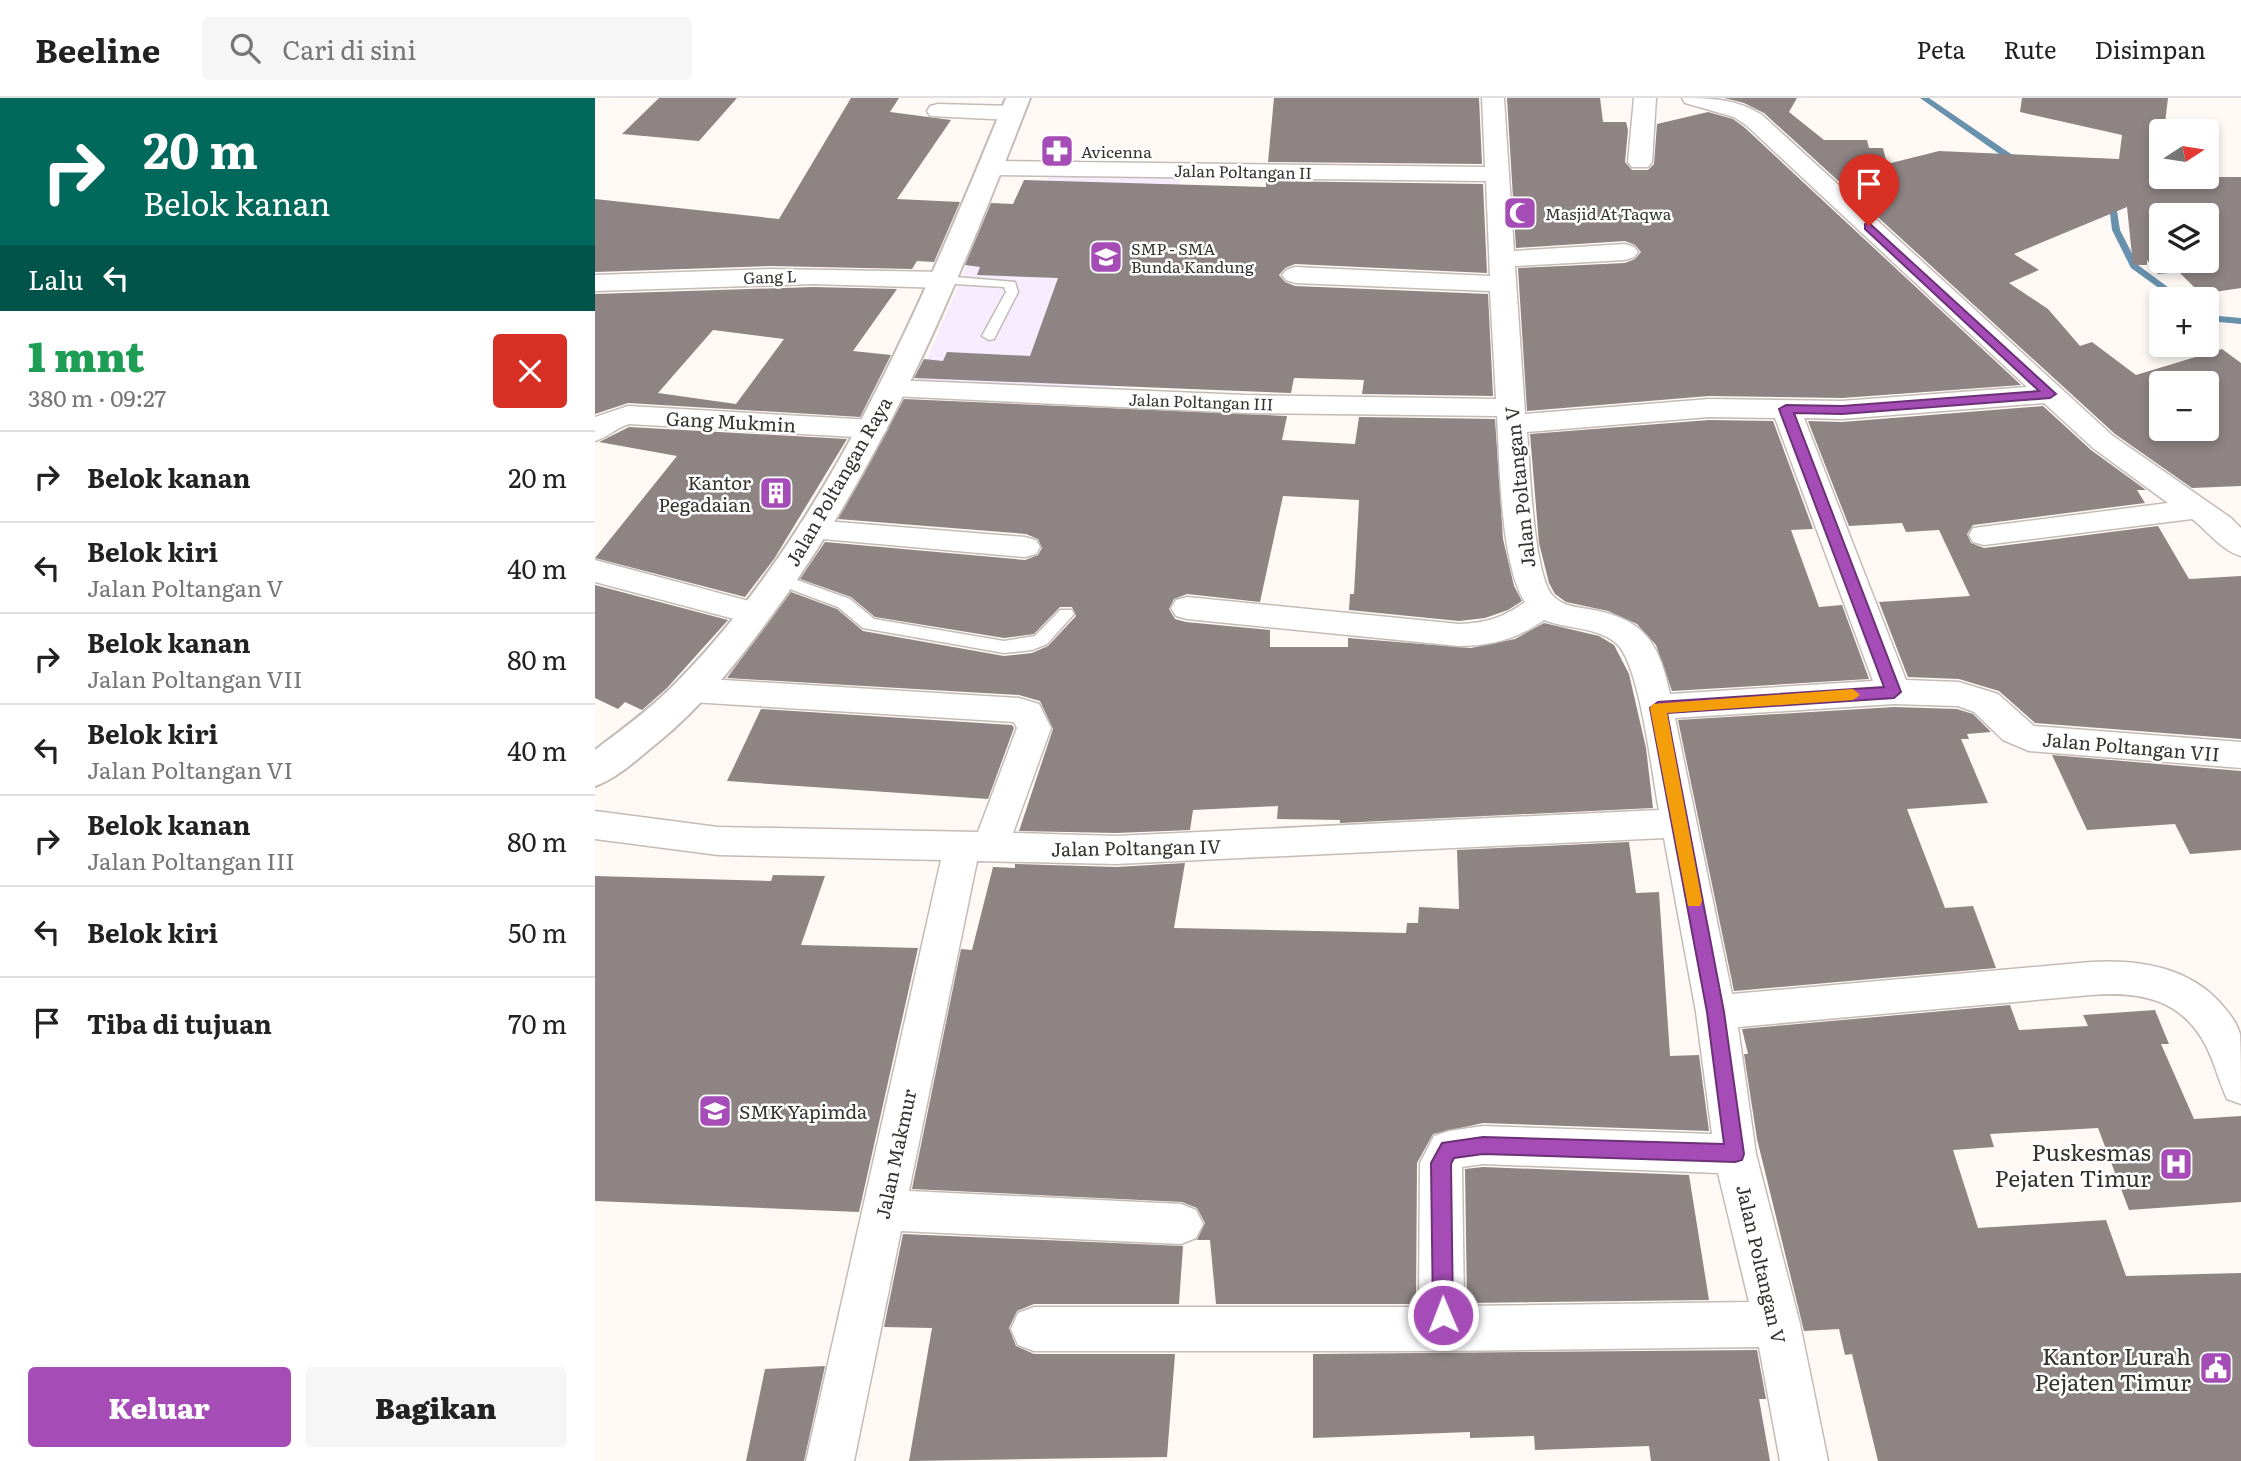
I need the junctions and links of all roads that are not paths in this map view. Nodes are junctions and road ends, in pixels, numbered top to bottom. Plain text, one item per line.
1 (1493, 98) edge
2 (1645, 98) edge
3 (1693, 98) edge
4 (1015, 106) edge
5 (938, 111) dead end
6 (1640, 162) dead end
7 (989, 168) junction
8 (1497, 174) junction
9 (1625, 252) dead end
10 (1503, 271) junction
11 (1295, 275) dead end
12 (944, 280) junction
13 (595, 283) edge
14 (989, 336) dead end
15 (893, 388) junction
16 (2050, 394) junction
17 (1786, 409) junction
18 (1511, 416) junction
19 (873, 429) junction
20 (595, 432) edge
21 (2197, 509) junction
22 (812, 530) junction
23 (1984, 535) dead end
24 (2238, 539) edge
25 (1025, 547) dead end
26 (595, 571) edge
27 (780, 579) junction
28 (1542, 606) junction
29 (1187, 608) dead end
30 (753, 613) junction
31 (1066, 614) dead end
32 (691, 691) junction
33 (1894, 692) junction
34 (1658, 708) junction
35 (2241, 755) edge
36 (603, 757) edge
37 (1678, 823) junction
38 (595, 825) edge
39 (976, 847) junction
40 (1716, 1012) junction
41 (2241, 1086) edge
42 (1735, 1154) junction
43 (883, 1210) junction
44 (1181, 1224) dead end
45 (1777, 1324) junction
46 (1034, 1329) dead end
47 (1442, 1329) junction
48 (830, 1461) edge
49 (1804, 1461) edge

1 - 8 street, Jalan Poltangan V
2 - 6 street
3 - 16 street
4 - 5 street
4 - 7 street, Jalan Poltangan Raya
7 - 8 street, Jalan Poltangan II
7 - 12 street, Jalan Poltangan Raya
8 - 10 street, Jalan Poltangan V
9 - 10 street
10 - 11 street
10 - 18 street, Jalan Poltangan V
12 - 13 street, Gang L
12 - 14 lane
12 - 15 street, Jalan Poltangan Raya
15 - 18 street, Jalan Poltangan III
15 - 19 street, Jalan Poltangan Raya
16 - 17 street, Jalan Poltangan III
16 - 21 street
17 - 18 street, Jalan Poltangan III
17 - 33 street
18 - 28 street, Jalan Poltangan V
19 - 20 street, Gang Mukmin
19 - 22 street, Jalan Poltangan Raya
21 - 23 street
21 - 24 street
22 - 25 street
22 - 27 street, Jalan Poltangan Raya
26 - 30 street
27 - 30 street, Jalan Poltangan Raya
27 - 31 lane
28 - 29 street
28 - 34 street, Jalan Poltangan V
30 - 32 street, Jalan Poltangan Raya
32 - 36 street, Jalan Poltangan Raya
32 - 39 street, Jalan Makmur
33 - 34 street, Jalan Poltangan VII
33 - 35 street, Jalan Poltangan VII
34 - 37 street, Jalan Poltangan V
37 - 39 street, Jalan Poltangan IV
37 - 40 street, Jalan Poltangan V
38 - 39 street, Jalan Poltangan IV
39 - 43 street, Jalan Makmur
40 - 41 street
40 - 42 street, Jalan Poltangan V
42 - 45 street, Jalan Poltangan V
42 - 47 street
43 - 44 street
43 - 48 street, Jalan Makmur
45 - 47 street
45 - 49 street, Jalan Poltangan V
46 - 47 street

